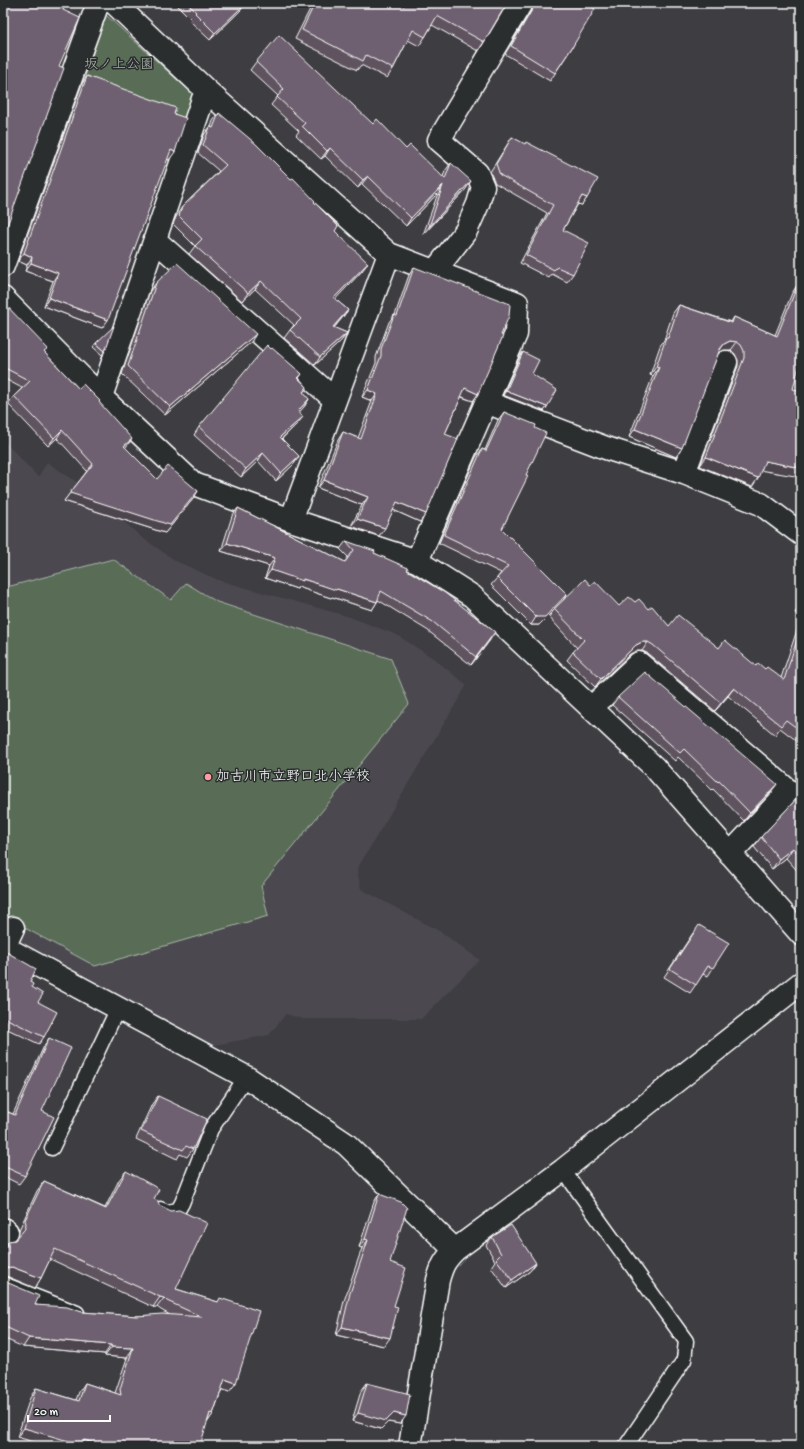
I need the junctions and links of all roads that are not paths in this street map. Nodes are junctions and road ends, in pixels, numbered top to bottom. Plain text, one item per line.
1 (98, 3) edge
2 (114, 3) edge
3 (521, 3) edge
4 (206, 90) junction
5 (155, 240) junction
6 (388, 254) junction
7 (3, 266) edge
8 (434, 272) junction
9 (3, 298) edge
10 (726, 362) dead end
11 (101, 397) junction
12 (335, 400) junction
13 (486, 402) junction
14 (684, 473) junction
15 (292, 520) junction
16 (801, 534) edge
17 (417, 561) junction
18 (591, 708) junction
19 (730, 854) junction
20 (13, 928) dead end
21 (801, 934) edge
22 (801, 983) edge
23 (118, 1008) junction
24 (246, 1077) junction
25 (52, 1148) dead end
26 (563, 1170) junction
27 (160, 1209) edge
28 (3, 1229) edge
29 (3, 1238) edge
30 (455, 1250) junction
31 (3, 1284) edge
32 (89, 1314) edge
33 (410, 1446) edge
34 (626, 1446) edge

1 - 7 street
2 - 4 street
3 - 8 street
4 - 5 street
4 - 6 street
5 - 11 street
5 - 12 street
6 - 8 street
6 - 12 street
8 - 13 street
9 - 11 street
10 - 14 street
11 - 15 street
12 - 15 street
13 - 14 street
13 - 17 street
14 - 16 street
15 - 17 street
17 - 18 street
18 - 19 street
18 - 19 street
19 - 21 street
20 - 23 street
22 - 26 street
23 - 24 street
23 - 25 lane
24 - 27 lane
24 - 30 street
26 - 30 street
26 - 34 lane
28 - 29 street
30 - 33 street
31 - 32 lane

